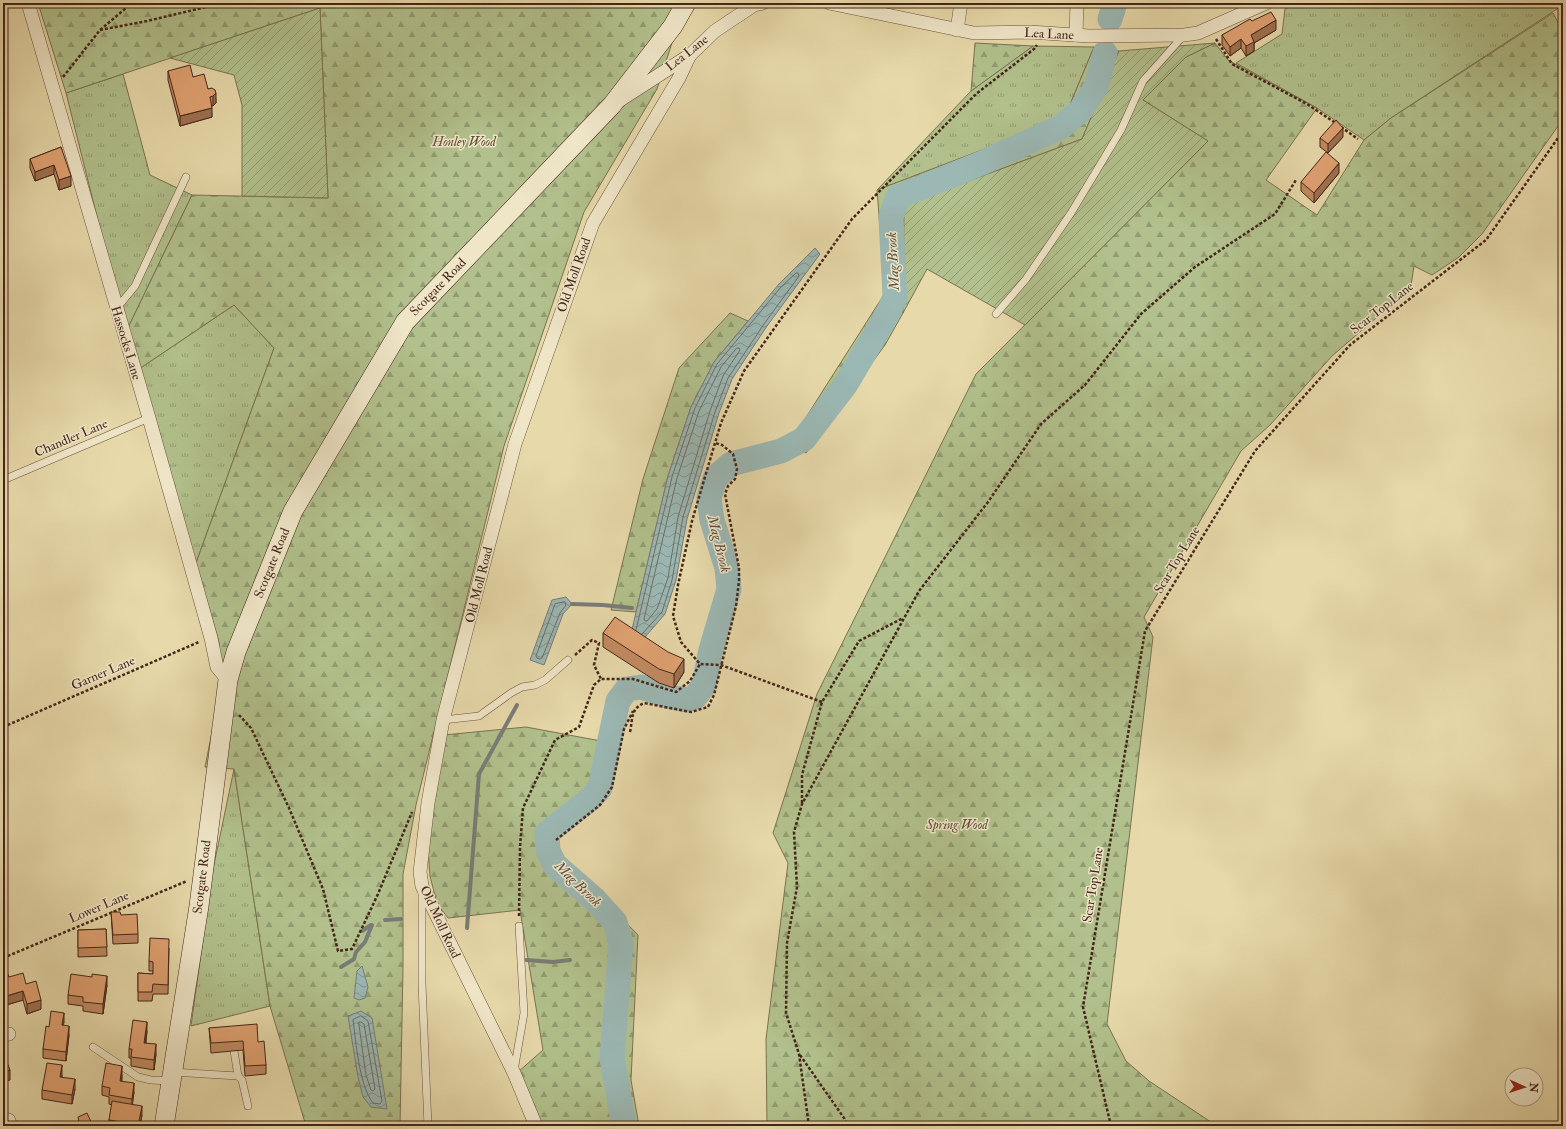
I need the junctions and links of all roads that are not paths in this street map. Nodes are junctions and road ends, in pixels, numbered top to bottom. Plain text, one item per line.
1 (28, 3) edge
2 (686, 3) edge
3 (763, 3) edge
4 (829, 3) edge
5 (961, 3) edge
6 (1077, 3) edge
7 (1266, 3) edge
8 (957, 30) junction
9 (1076, 35) junction
10 (1184, 35) junction
11 (690, 55) junction
12 (612, 105) junction
13 (186, 177) dead end
14 (116, 309) junction
15 (996, 314) dead end
16 (149, 418) junction
17 (3, 480) edge
18 (568, 660) road end
19 (228, 680) junction
20 (444, 720) junction
21 (422, 886) junction
22 (519, 926) road end
23 (93, 1047) dead end
24 (234, 1051) dead end
25 (514, 1073) junction
26 (238, 1076) junction
27 (172, 1077) junction
28 (248, 1106) dead end
29 (6, 1116) dead end
30 (14, 1126) edge
31 (164, 1126) edge
32 (428, 1126) edge
33 (536, 1126) edge

1 - 14 street, Hassocks Lane
2 - 12 street, Scotgate Road
3 - 11 street, Lea Lane
4 - 8 street, Lea Lane
5 - 8 street
6 - 9 street
7 - 10 street, Lea Lane
8 - 9 street, Lea Lane
9 - 10 street, Lea Lane
10 - 15 lane
11 - 12 street, Lea Lane
11 - 20 street, Old Moll Road
12 - 19 street, Scotgate Road
13 - 14 lane
14 - 16 street, Hassocks Lane
16 - 17 lane, Chandler Lane
16 - 19 street, Hassocks Lane
18 - 20 lane
19 - 27 street, Scotgate Road
20 - 21 street, Old Moll Road
21 - 25 street, Old Moll Road
21 - 32 lane
22 - 25 lane
23 - 27 lane
24 - 26 lane
25 - 33 street, Old Moll Road
26 - 27 lane
26 - 28 lane
27 - 31 street, Scotgate Road
29 - 30 lane

